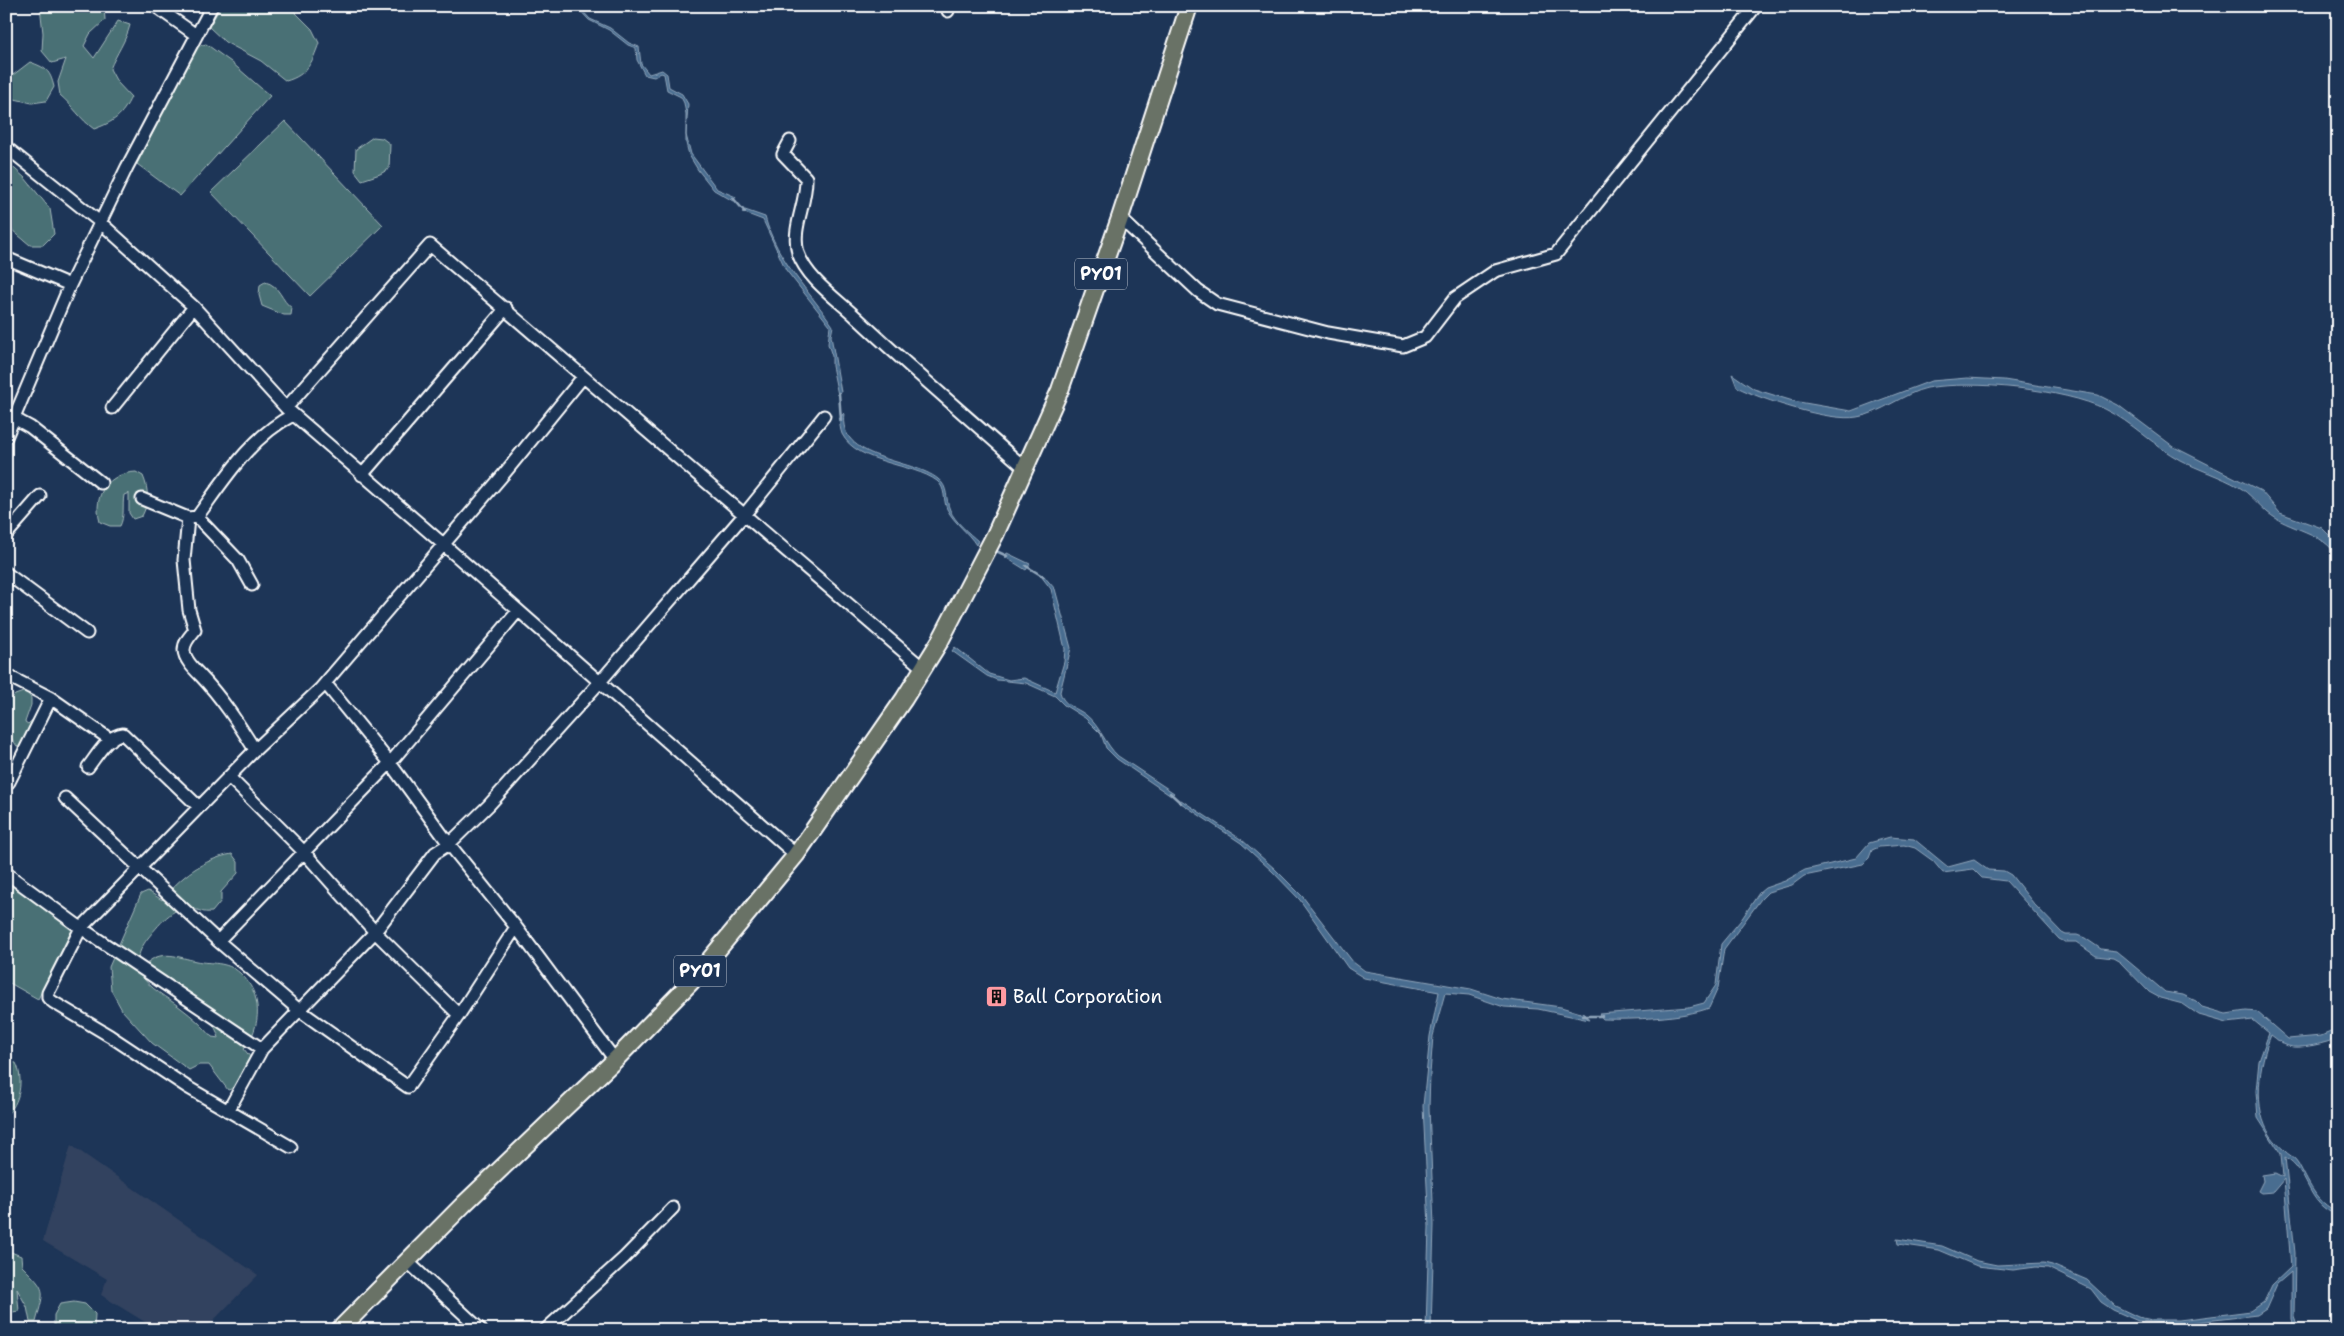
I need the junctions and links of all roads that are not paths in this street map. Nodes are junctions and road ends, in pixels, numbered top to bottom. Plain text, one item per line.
1 (155, 6) edge
2 (212, 6) edge
3 (1189, 6) edge
4 (1756, 6) edge
5 (196, 35) junction
6 (790, 140) dead end
7 (6, 147) edge
8 (1120, 218) junction
9 (101, 223) junction
10 (6, 258) edge
11 (70, 285) junction
12 (194, 307) junction
13 (506, 308) junction
14 (583, 377) junction
15 (112, 408) dead end
16 (290, 411) junction
17 (10, 416) edge
18 (824, 416) dead end
19 (6, 437) edge
20 (1026, 468) junction
21 (362, 475) junction
22 (101, 483) dead end
23 (40, 496) dead end
24 (142, 499) dead end
25 (744, 515) junction
26 (193, 518) junction
27 (6, 535) edge
28 (443, 544) junction
29 (6, 573) edge
30 (252, 585) dead end
31 (518, 611) junction
32 (87, 633) dead end
33 (924, 669) junction
34 (6, 675) edge
35 (325, 683) junction
36 (599, 683) junction
37 (51, 698) junction
38 (111, 740) junction
39 (255, 750) junction
40 (390, 763) junction
41 (88, 767) dead end
42 (230, 778) junction
43 (9, 782) dead end
44 (65, 798) dead end
45 (199, 807) junction
46 (449, 844) junction
47 (303, 851) junction
48 (796, 855) junction
49 (140, 868) junction
50 (6, 873) edge
51 (516, 927) junction
52 (81, 928) junction
53 (375, 932) junction
54 (218, 941) junction
55 (299, 1010) junction
56 (459, 1016) junction
57 (262, 1049) junction
58 (615, 1060) junction
59 (228, 1111) junction
60 (290, 1148) dead end
61 (674, 1208) dead end
62 (408, 1262) junction
63 (339, 1330) edge
64 (481, 1330) edge
65 (545, 1330) edge

1 - 5 street
2 - 5 street
3 - 8 highway, PY01
4 - 8 street
5 - 9 street
6 - 20 street
7 - 9 street
8 - 20 highway, PY01
9 - 11 street
9 - 12 street
10 - 11 street
11 - 17 street
12 - 15 street
12 - 16 street
13 - 14 street
13 - 16 street
13 - 21 street
14 - 25 street
14 - 28 street
16 - 21 street
16 - 26 street
17 - 19 street
17 - 22 street
18 - 25 street
20 - 33 highway, PY01
21 - 28 street
23 - 27 street
24 - 26 street
25 - 33 street
25 - 36 street
26 - 30 street
26 - 39 street
28 - 31 street
28 - 35 street
29 - 32 street
31 - 36 street
31 - 40 street
33 - 48 highway, PY01
34 - 37 street
35 - 39 street
35 - 40 street
36 - 46 street
36 - 48 street
37 - 38 street
37 - 43 street
38 - 41 street
38 - 45 street
39 - 42 street
40 - 46 street
40 - 47 street
42 - 45 street
42 - 47 street
44 - 49 street
45 - 49 street
46 - 51 street
46 - 53 street
47 - 53 street
47 - 54 street
48 - 58 highway, PY01
49 - 52 street
49 - 54 street
50 - 52 street
51 - 56 street
51 - 58 street
52 - 57 street
52 - 59 street
53 - 55 street
53 - 56 street
54 - 55 street
55 - 56 street
55 - 57 street
57 - 59 street
58 - 62 highway, PY01
59 - 60 street
61 - 65 street
62 - 63 highway, PY01
62 - 64 street

